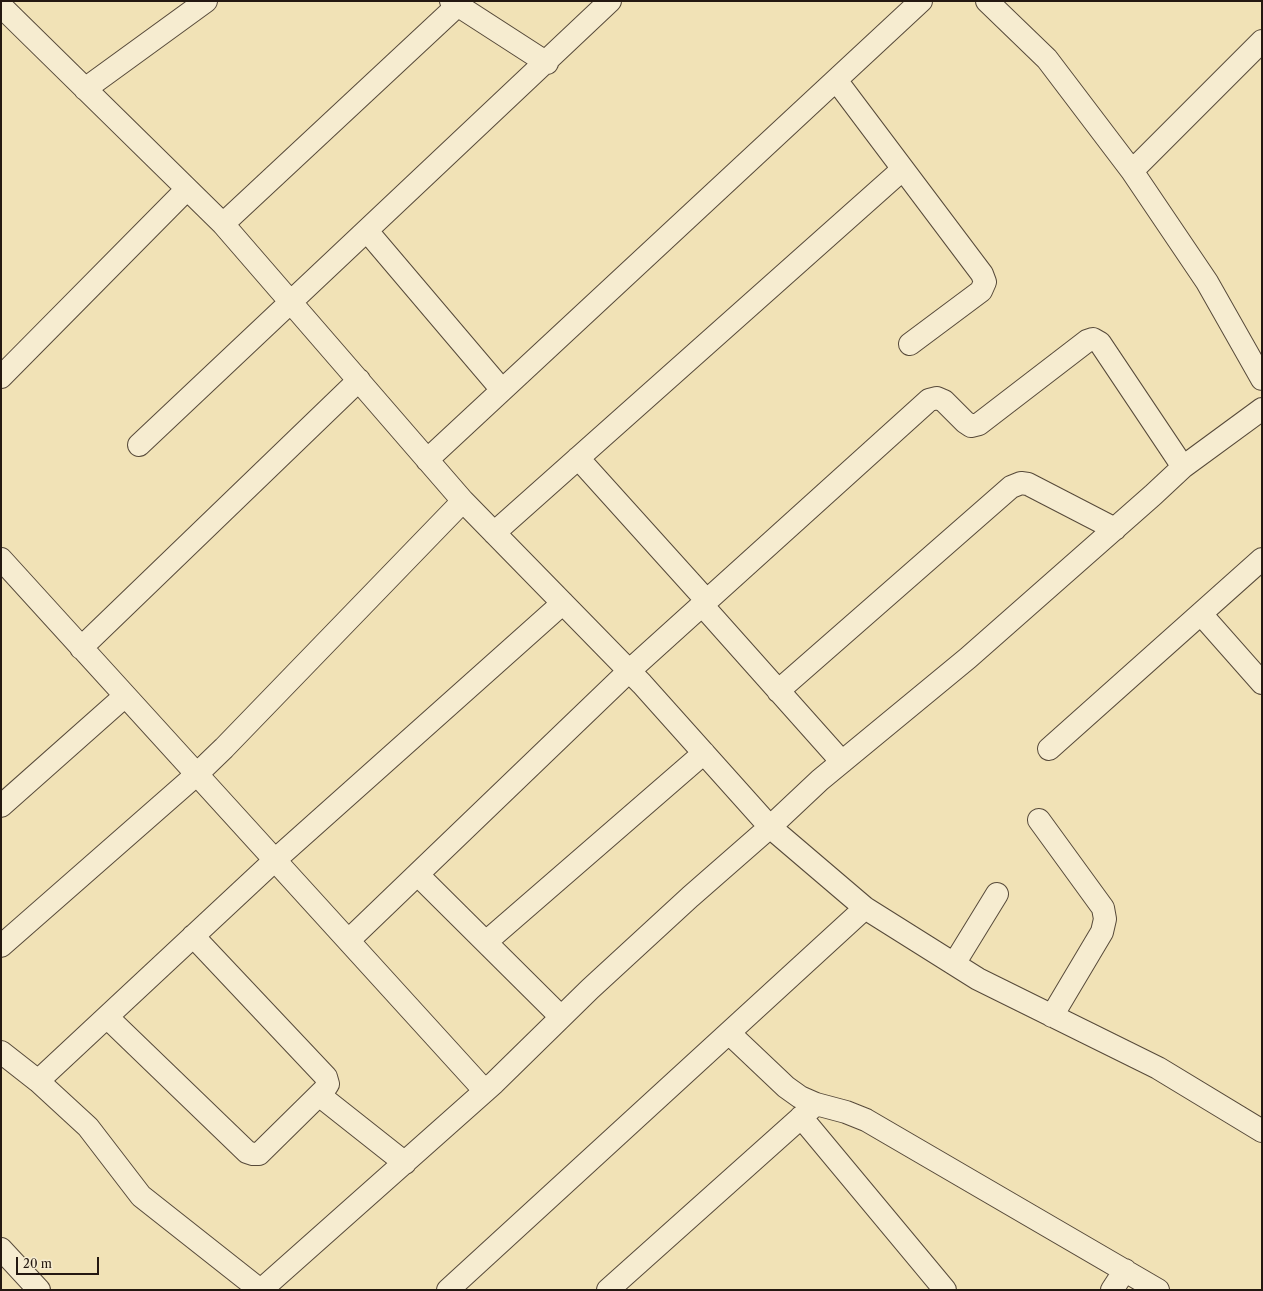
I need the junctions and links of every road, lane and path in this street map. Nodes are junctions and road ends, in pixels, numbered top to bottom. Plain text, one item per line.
1 (206, 1) edge
2 (610, 1) edge
3 (921, 1) edge
4 (987, 1) edge
5 (455, 3) edge
6 (1, 6) edge
7 (1262, 41) edge
8 (547, 63) junction
9 (836, 80) junction
10 (85, 89) junction
11 (903, 169) junction
12 (1132, 171) junction
13 (187, 189) junction
14 (223, 224) junction
15 (367, 231) junction
16 (291, 302) junction
17 (910, 344) dead end
18 (1, 377) edge
19 (1262, 379) edge
20 (359, 380) junction
21 (502, 390) junction
22 (1262, 409) edge
23 (139, 444) dead end
24 (578, 458) junction
25 (427, 460) junction
26 (1183, 467) junction
27 (463, 501) junction
28 (1115, 529) junction
29 (494, 533) junction
30 (1, 559) edge
31 (1262, 559) edge
32 (563, 603) junction
33 (705, 604) junction
34 (1201, 614) junction
35 (81, 648) junction
36 (629, 671) junction
37 (1262, 683) edge
38 (778, 690) junction
39 (125, 696) junction
40 (1050, 749) dead end
41 (704, 753) junction
42 (842, 762) junction
43 (196, 775) junction
44 (1, 806) edge
45 (1039, 820) dead end
46 (770, 827) junction
47 (275, 860) junction
48 (418, 875) junction
49 (997, 894) dead end
50 (865, 908) junction
51 (194, 936) junction
52 (349, 940) junction
53 (486, 942) junction
54 (1, 946) edge
55 (954, 964) junction
56 (1052, 1016) junction
57 (107, 1017) junction
58 (561, 1017) junction
59 (729, 1033) junction
60 (1, 1052) edge
61 (38, 1081) junction
62 (485, 1091) junction
63 (319, 1095) junction
64 (808, 1110) junction
65 (1262, 1131) edge
66 (405, 1163) junction
67 (1, 1249) edge
68 (1125, 1270) junction
69 (39, 1290) edge
70 (261, 1290) edge
71 (448, 1290) edge
72 (608, 1290) edge
73 (945, 1290) edge
74 (1112, 1290) edge
75 (1158, 1290) edge

1 - 10 street
2 - 8 street
3 - 9 street
4 - 12 street
5 - 8 street
5 - 14 street
6 - 10 street
7 - 12 street
8 - 15 street
9 - 11 street
9 - 21 street
10 - 13 street
11 - 17 street
11 - 24 street
12 - 19 street
13 - 14 street
13 - 18 street
14 - 16 street
15 - 16 street
15 - 21 street
16 - 20 street
16 - 23 street
20 - 25 street
20 - 35 street
21 - 25 street
22 - 26 street
24 - 29 street
24 - 33 street
25 - 27 street
26 - 28 street
26 - 33 street
27 - 29 street
27 - 43 street
28 - 38 street
28 - 42 street
29 - 32 street
30 - 35 street
31 - 34 street
32 - 36 street
32 - 47 street
33 - 36 street
33 - 38 street
34 - 37 street
34 - 40 street
35 - 39 street
36 - 41 street
36 - 48 street
38 - 42 street
39 - 43 street
39 - 44 street
41 - 46 street
41 - 53 street
42 - 46 street
43 - 47 street
43 - 54 street
45 - 56 street
46 - 50 street
46 - 58 street
47 - 51 street
47 - 52 street
48 - 52 street
48 - 53 street
49 - 55 street
50 - 55 street
50 - 59 street
51 - 57 street
51 - 63 street
52 - 62 street
53 - 58 street
55 - 56 street
56 - 65 street
57 - 61 street
57 - 63 street
58 - 62 street
59 - 64 street
59 - 71 street
60 - 61 street
61 - 70 street
62 - 66 street
63 - 66 street
64 - 68 street
64 - 72 street
64 - 73 street
66 - 70 street
67 - 69 street
68 - 74 street
68 - 75 street

